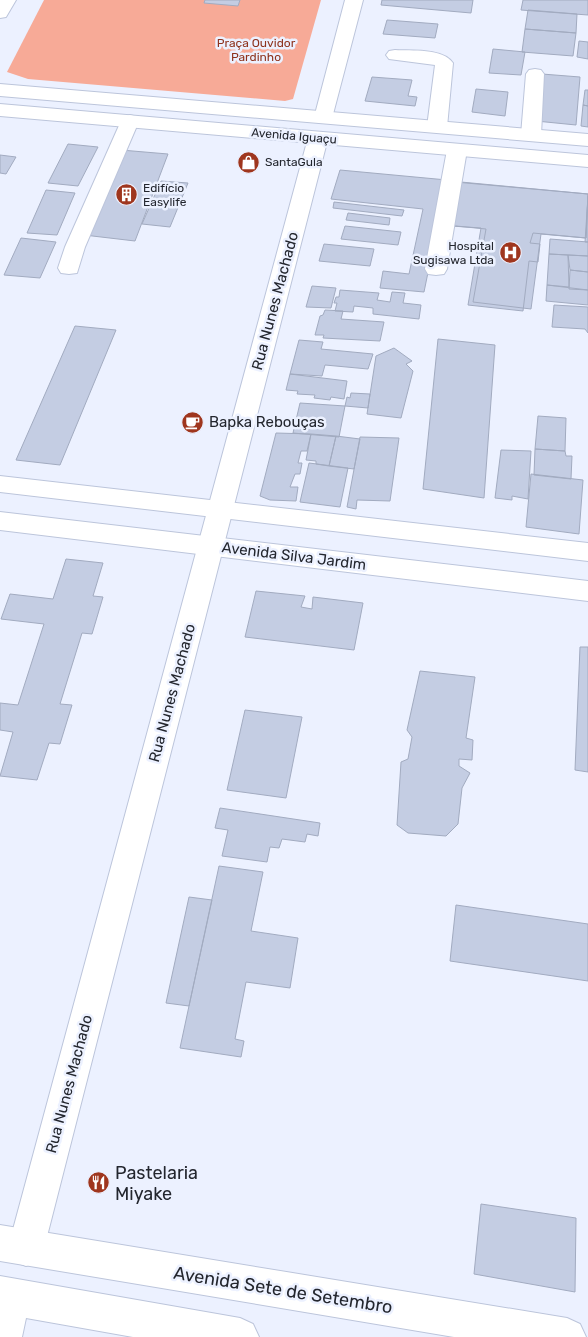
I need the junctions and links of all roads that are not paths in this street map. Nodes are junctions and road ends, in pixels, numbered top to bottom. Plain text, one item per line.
1 (8, 0) edge
2 (354, 0) edge
3 (0, 13) edge
4 (395, 55) dead end
5 (535, 74) dead end
6 (0, 90) edge
7 (0, 110) edge
8 (130, 122) junction
9 (437, 127) junction
10 (321, 128) junction
11 (522, 135) junction
12 (588, 140) edge
13 (456, 150) junction
14 (588, 161) edge
15 (69, 268) dead end
16 (436, 269) dead end
17 (0, 484) edge
18 (220, 510) junction
19 (0, 521) edge
20 (349, 524) junction
21 (465, 538) junction
22 (211, 546) junction
23 (588, 552) edge
24 (378, 566) junction
25 (437, 573) junction
26 (588, 591) edge
27 (13, 1246) edge
28 (7, 1296) edge
29 (3, 1337) edge
30 (240, 1337) edge
31 (567, 1337) edge

1 - 3 main road
2 - 10 main road, Rua Nunes Machado
4 - 9 main road
5 - 11 main road
6 - 10 main road, Avenida Iguaçu
7 - 8 main road, Avenida Iguaçu
8 - 10 main road, Avenida Iguaçu
8 - 15 main road
9 - 10 main road, Avenida Iguaçu
9 - 11 main road, Avenida Iguaçu
10 - 13 main road, Avenida Iguaçu
10 - 18 main road, Rua Nunes Machado
11 - 12 main road, Avenida Iguaçu
11 - 13 main road
13 - 14 main road, Avenida Iguaçu
13 - 16 main road
17 - 18 main road
18 - 20 main road
18 - 22 main road, Rua Nunes Machado
19 - 22 main road, Avenida Silva Jardim
20 - 21 main road
20 - 24 main road
21 - 23 main road
21 - 25 main road
22 - 24 main road, Avenida Silva Jardim
22 - 27 main road, Rua Nunes Machado
24 - 25 main road, Avenida Silva Jardim
25 - 26 main road, Avenida Silva Jardim
27 - 31 main road, Avenida Sete de Setembro
28 - 29 main road
28 - 30 main road

